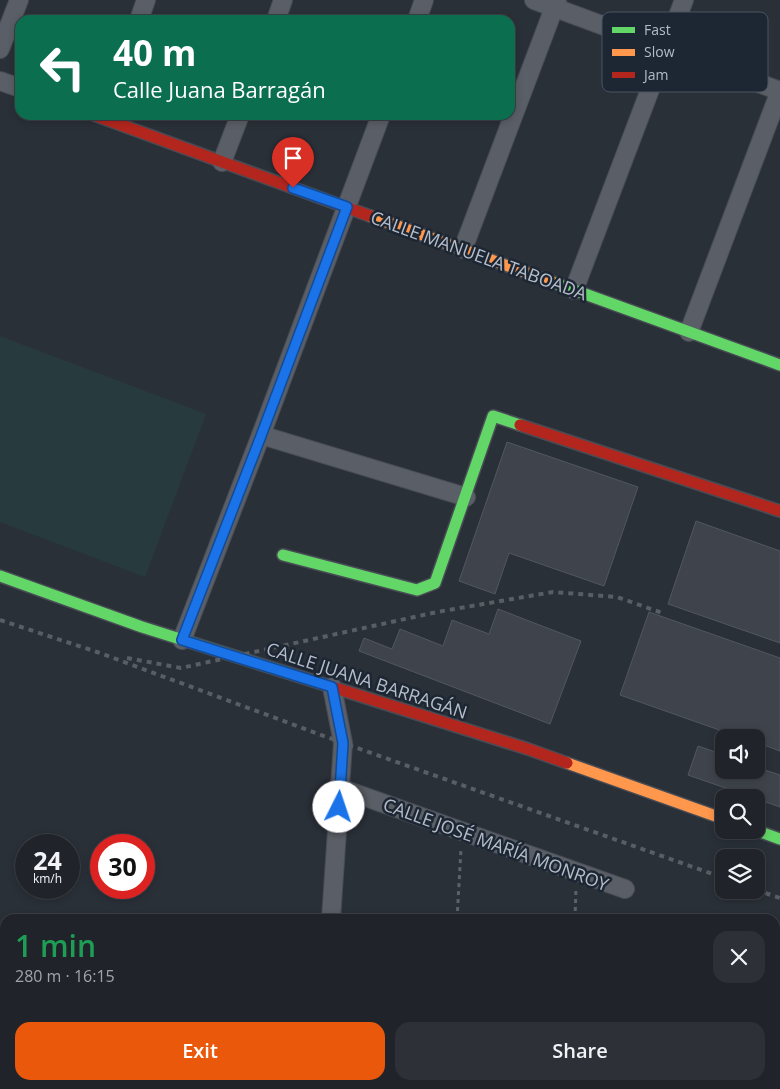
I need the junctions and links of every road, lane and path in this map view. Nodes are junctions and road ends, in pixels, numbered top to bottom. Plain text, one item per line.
1 (19, 0) edge
2 (146, 0) edge
3 (283, 0) edge
4 (424, 0) edge
5 (534, 0) edge
6 (684, 0) edge
7 (556, 4) edge
8 (680, 12) edge
9 (141, 15) edge
10 (278, 15) edge
11 (418, 15) edge
12 (602, 23) edge
13 (0, 49) edge
14 (0, 81) edge
15 (15, 86) edge
16 (768, 87) edge
17 (780, 91) edge
18 (650, 92) edge
19 (515, 112) edge
20 (111, 120) edge
21 (238, 120) edge
22 (379, 120) edge
23 (512, 120) edge
24 (222, 162) junction
25 (347, 207) junction
26 (463, 250) junction
27 (574, 290) junction
28 (689, 332) junction
29 (780, 365) edge
30 (261, 436) junction
31 (466, 496) junction
32 (780, 511) edge
33 (283, 555) dead end
34 (0, 576) edge
35 (182, 640) junction
36 (332, 687) junction
37 (340, 788) junction
38 (715, 816) edge
39 (462, 831) junction
40 (765, 834) edge
41 (780, 839) edge
42 (576, 873) junction
43 (625, 889) dead end
44 (331, 914) edge
45 (457, 914) edge
46 (575, 914) edge

1 - 13 street
2 - 9 street
3 - 10 street
4 - 11 street
5 - 7 street
6 - 8 street
7 - 12 street
7 - 19 street
14 - 15 street
16 - 17 street
17 - 28 street
18 - 27 street
20 - 24 street, CALLE MANUELA TABOADA
21 - 24 street
22 - 25 street
23 - 26 street
24 - 25 street, CALLE MANUELA TABOADA
25 - 26 street, CALLE MANUELA TABOADA
25 - 30 street
26 - 27 street, CALLE MANUELA TABOADA
27 - 28 street, CALLE MANUELA TABOADA
28 - 29 street, CALLE MANUELA TABOADA
30 - 31 street
30 - 35 street
31 - 32 street
31 - 33 street
34 - 35 street, CALLE JUANA BARRAGÁN
35 - 36 street, CALLE JUANA BARRAGÁN
36 - 37 street
36 - 38 street, CALLE JUANA BARRAGÁN
37 - 39 street, CALLE JOSÉ MARÍA MONROY
37 - 44 street
39 - 42 street, CALLE JOSÉ MARÍA MONROY
39 - 45 path
40 - 41 street
42 - 43 street, CALLE JOSÉ MARÍA MONROY
42 - 46 path

